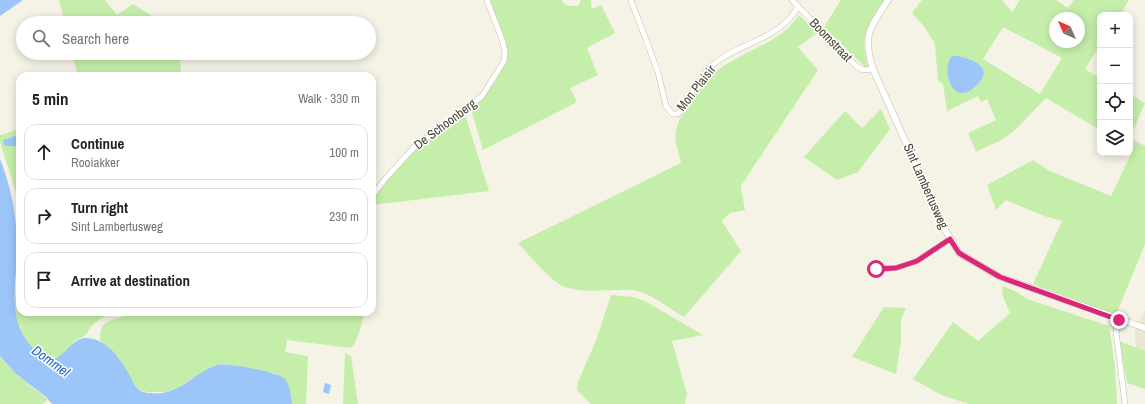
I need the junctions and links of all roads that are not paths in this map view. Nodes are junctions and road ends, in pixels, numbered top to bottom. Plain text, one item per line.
1 (487, 0) edge
2 (631, 0) edge
3 (792, 0) edge
4 (888, 0) edge
5 (798, 6) junction
6 (873, 69) junction
7 (376, 191) edge
8 (950, 239) junction
9 (876, 269) dead end
10 (1119, 320) junction
11 (1145, 328) edge
12 (1126, 404) edge

1 - 7 street, De Schoonberg
2 - 5 street, Mon Plaisir
3 - 5 street, Boomstraat
4 - 6 street, Sint Lambertusweg
5 - 6 street, Boomstraat
6 - 8 street, Sint Lambertusweg
8 - 9 street
8 - 10 street, Sint Lambertusweg
10 - 11 street, Sint Lambertusweg
10 - 12 street

